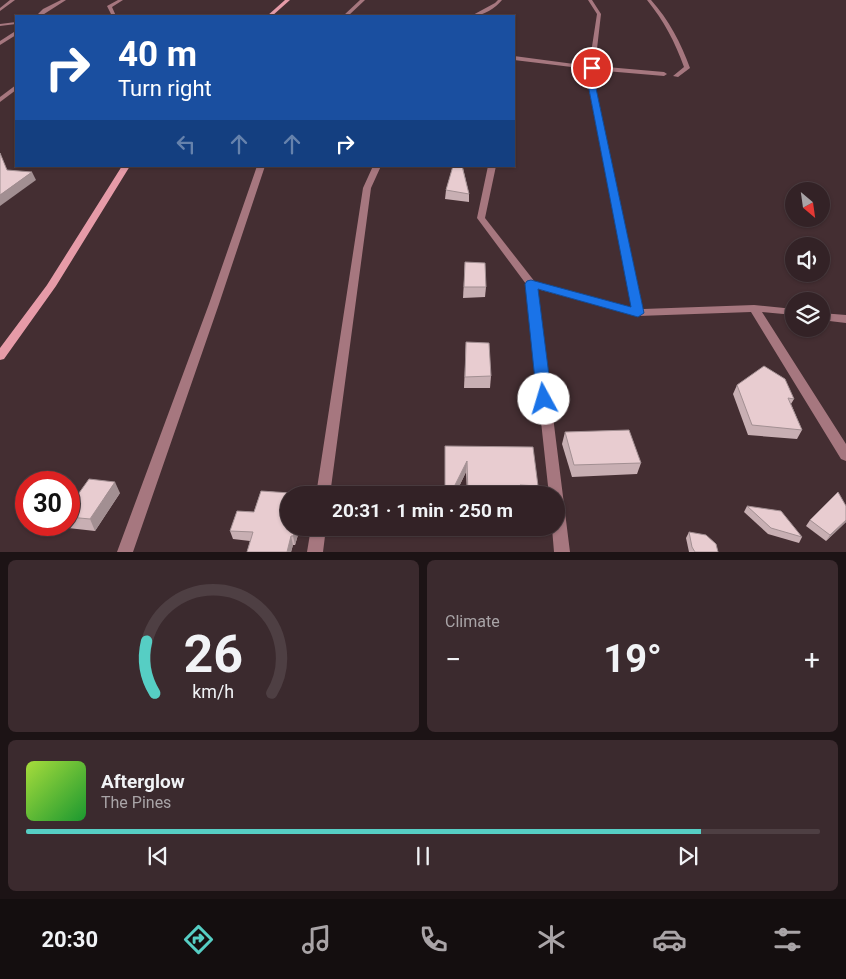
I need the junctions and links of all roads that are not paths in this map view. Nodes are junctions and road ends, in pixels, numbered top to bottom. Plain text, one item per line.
1 (13, 0) edge
2 (64, 0) edge
3 (121, 0) edge
4 (288, 0) edge
5 (364, 0) edge
6 (500, 0) edge
7 (590, 0) edge
8 (649, 0) edge
9 (0, 10) edge
10 (39, 15) edge
11 (114, 15) edge
12 (270, 15) edge
13 (346, 15) edge
14 (475, 15) edge
15 (15, 23) edge
16 (0, 25) edge
17 (15, 34) edge
18 (0, 43) edge
19 (515, 58) edge
20 (592, 68) junction
21 (664, 74) dead end
22 (676, 76) dead end
23 (15, 88) edge
24 (0, 100) edge
25 (125, 167) edge
26 (261, 167) edge
27 (377, 167) edge
28 (492, 167) edge
29 (531, 284) junction
30 (754, 308) junction
31 (785, 311) edge
32 (638, 313) junction
33 (830, 317) edge
34 (846, 318) edge
35 (0, 356) edge
36 (846, 455) edge
37 (324, 486) edge
38 (555, 486) edge
39 (318, 536) edge
40 (560, 536) edge
41 (125, 552) edge
42 (315, 552) edge
43 (562, 552) edge

1 - 9 street
2 - 10 street
3 - 11 street
4 - 12 street
5 - 13 street
6 - 14 street
7 - 20 street
8 - 22 street
15 - 16 street
17 - 18 street
19 - 20 street
20 - 21 street
20 - 32 street
23 - 24 street
25 - 35 street
26 - 41 street
27 - 37 street
28 - 29 street
29 - 32 street
29 - 38 street
30 - 31 street
30 - 32 street
30 - 36 street
33 - 34 street
39 - 42 street
40 - 43 street

